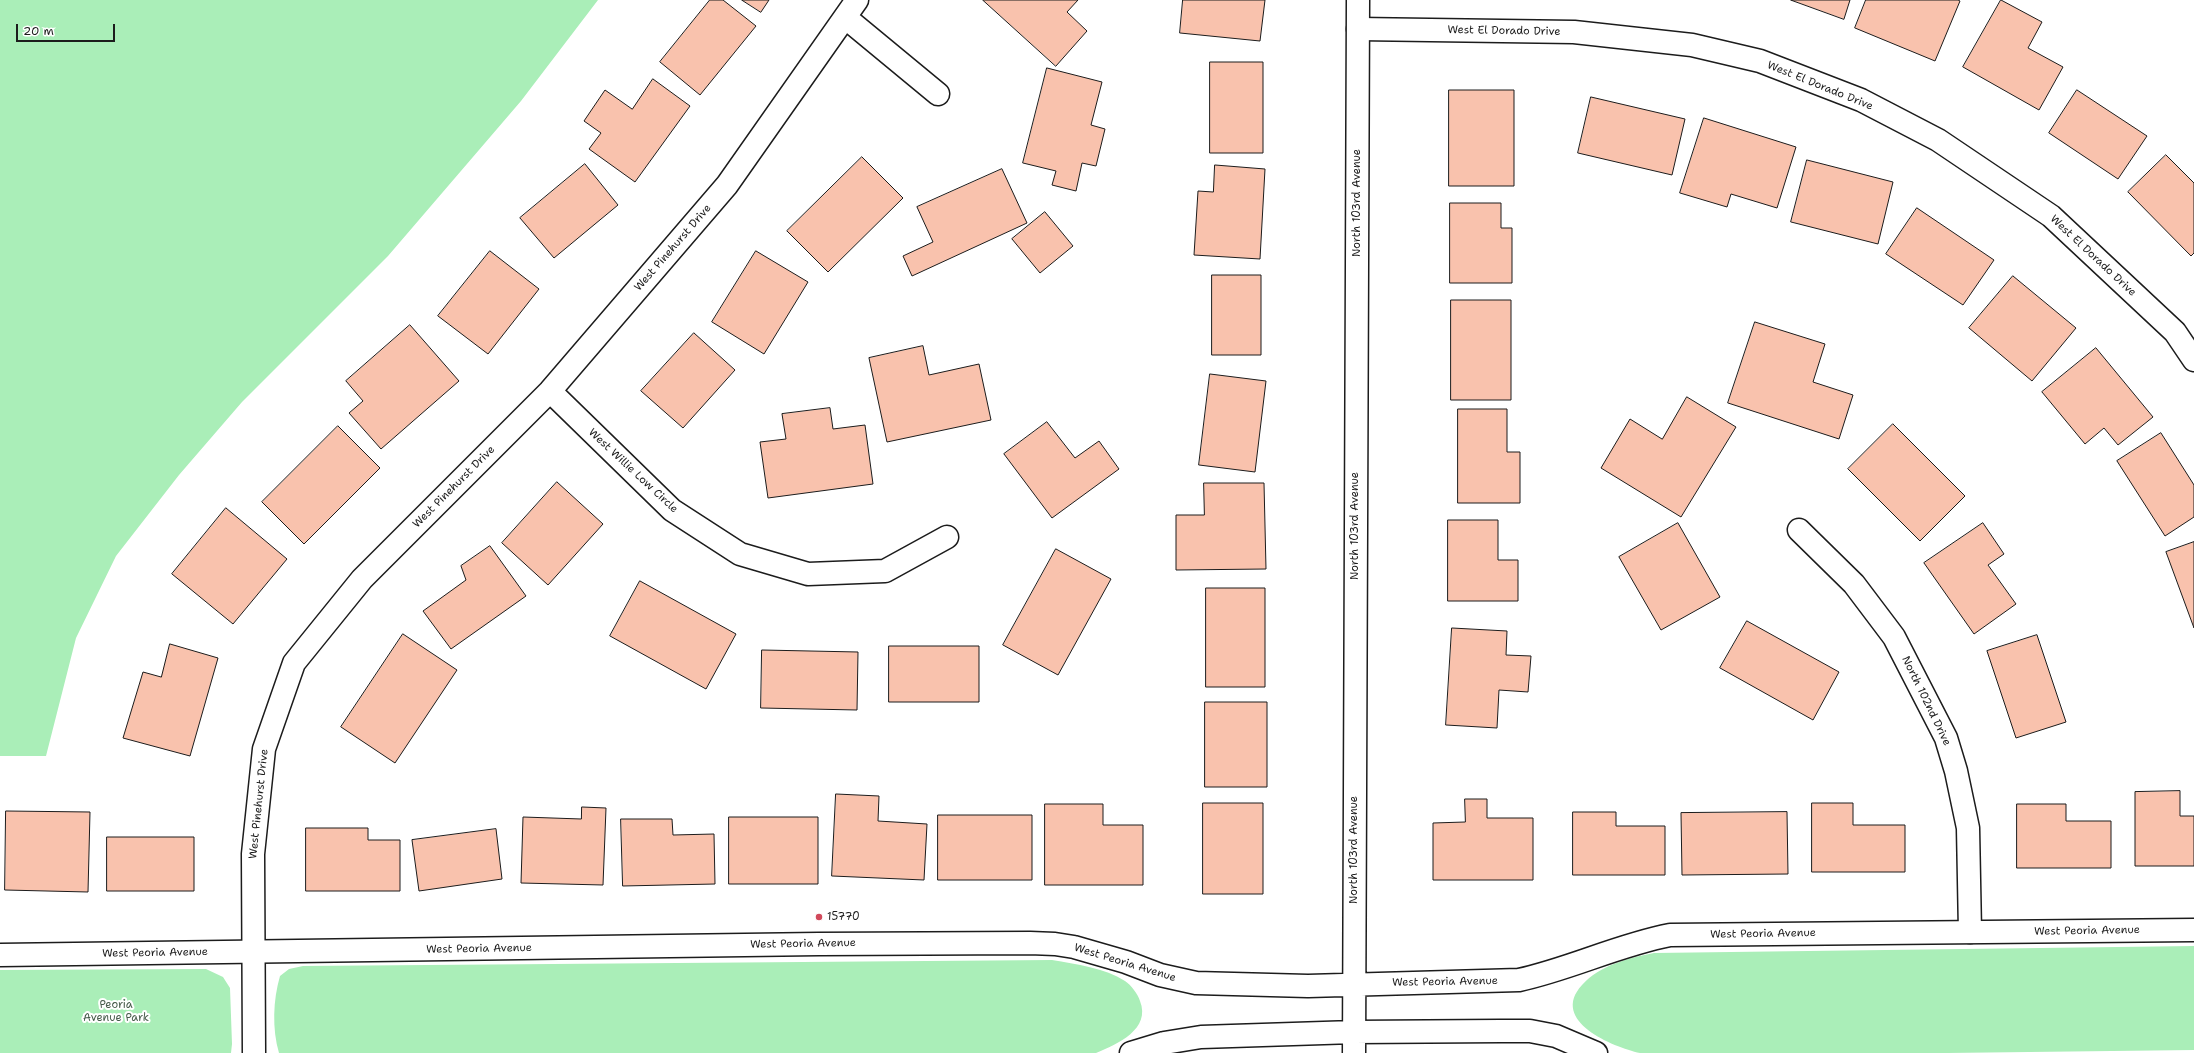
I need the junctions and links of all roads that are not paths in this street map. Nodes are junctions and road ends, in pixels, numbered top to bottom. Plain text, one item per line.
1 (857, 0) edge
2 (1358, 0) edge
3 (846, 18) junction
4 (1358, 29) junction
5 (938, 94) dead end
6 (2194, 360) edge
7 (550, 391) junction
8 (1799, 530) dead end
9 (947, 537) dead end
10 (2194, 930) edge
11 (1970, 932) junction
12 (254, 952) junction
13 (0, 955) edge
14 (1354, 984) junction
15 (1354, 1042) edge
16 (254, 1053) edge
17 (1131, 1053) edge
18 (1596, 1053) edge

1 - 3 street, West Pinehurst Drive
2 - 4 street, North 103rd Avenue
3 - 5 street
3 - 7 street, West Pinehurst Drive
4 - 6 street, West El Dorado Drive
4 - 14 street, North 103rd Avenue
7 - 9 street, West Willie Low Circle
7 - 12 street, West Pinehurst Drive
8 - 11 street, North 102nd Drive
10 - 11 street, West Peoria Avenue
11 - 14 street, West Peoria Avenue
12 - 13 street, West Peoria Avenue
12 - 14 street, West Peoria Avenue
12 - 16 street, West Pinehurst Drive
14 - 15 street, North 103rd Avenue
15 - 17 street
15 - 18 street

